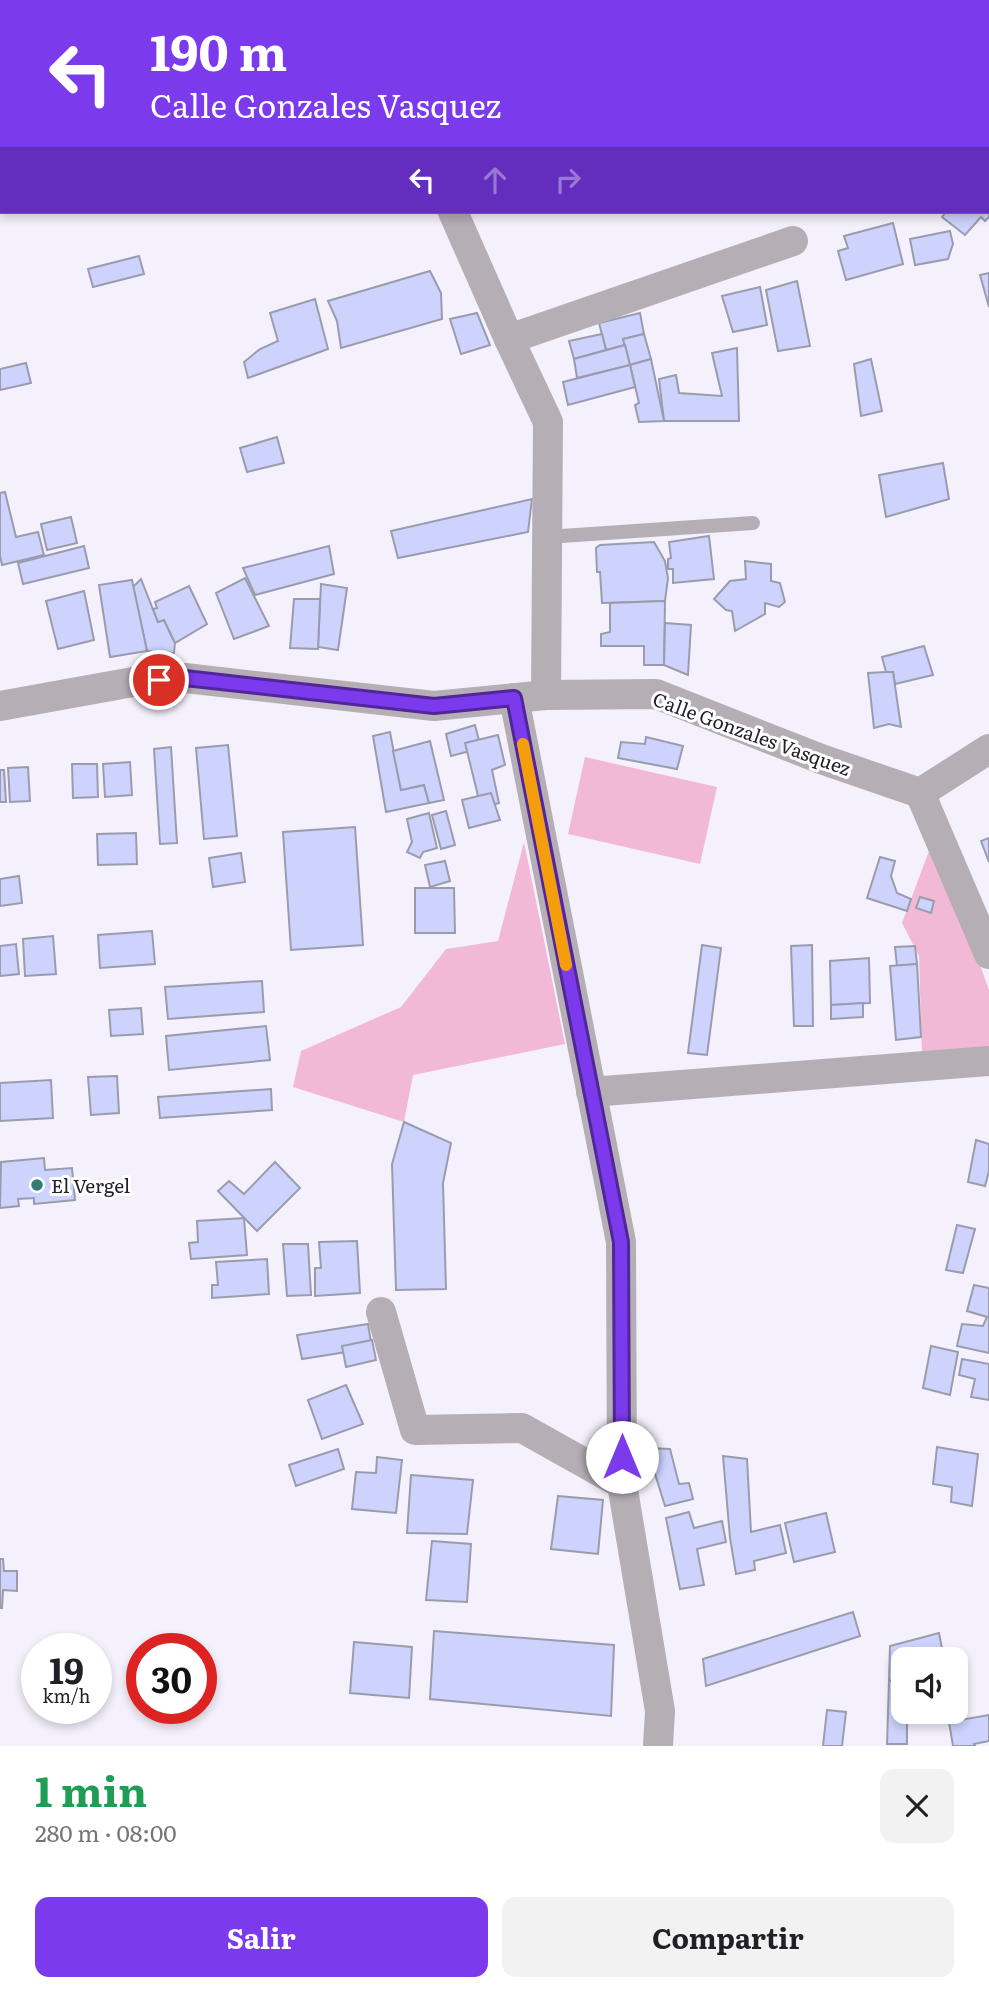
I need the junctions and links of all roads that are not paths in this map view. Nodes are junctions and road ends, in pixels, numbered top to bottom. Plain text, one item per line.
1 (454, 214) edge
2 (793, 242) dead end
3 (509, 339) junction
4 (753, 523) dead end
5 (547, 537) junction
6 (546, 695) junction
7 (514, 698) junction
8 (0, 706) edge
9 (989, 749) edge
10 (919, 793) junction
11 (989, 954) edge
12 (989, 1061) edge
13 (591, 1092) junction
14 (381, 1312) dead end
15 (622, 1484) junction
16 (658, 1746) edge

1 - 3 street
2 - 3 street
3 - 5 street
4 - 5 lane
5 - 6 street
6 - 7 street, Calle Gonzales Vasquez
6 - 10 street, Calle Gonzales Vasquez
7 - 8 street, Calle Gonzales Vasquez
7 - 13 street
9 - 10 street
10 - 11 street
12 - 13 street
13 - 15 street
14 - 15 street
15 - 16 street

